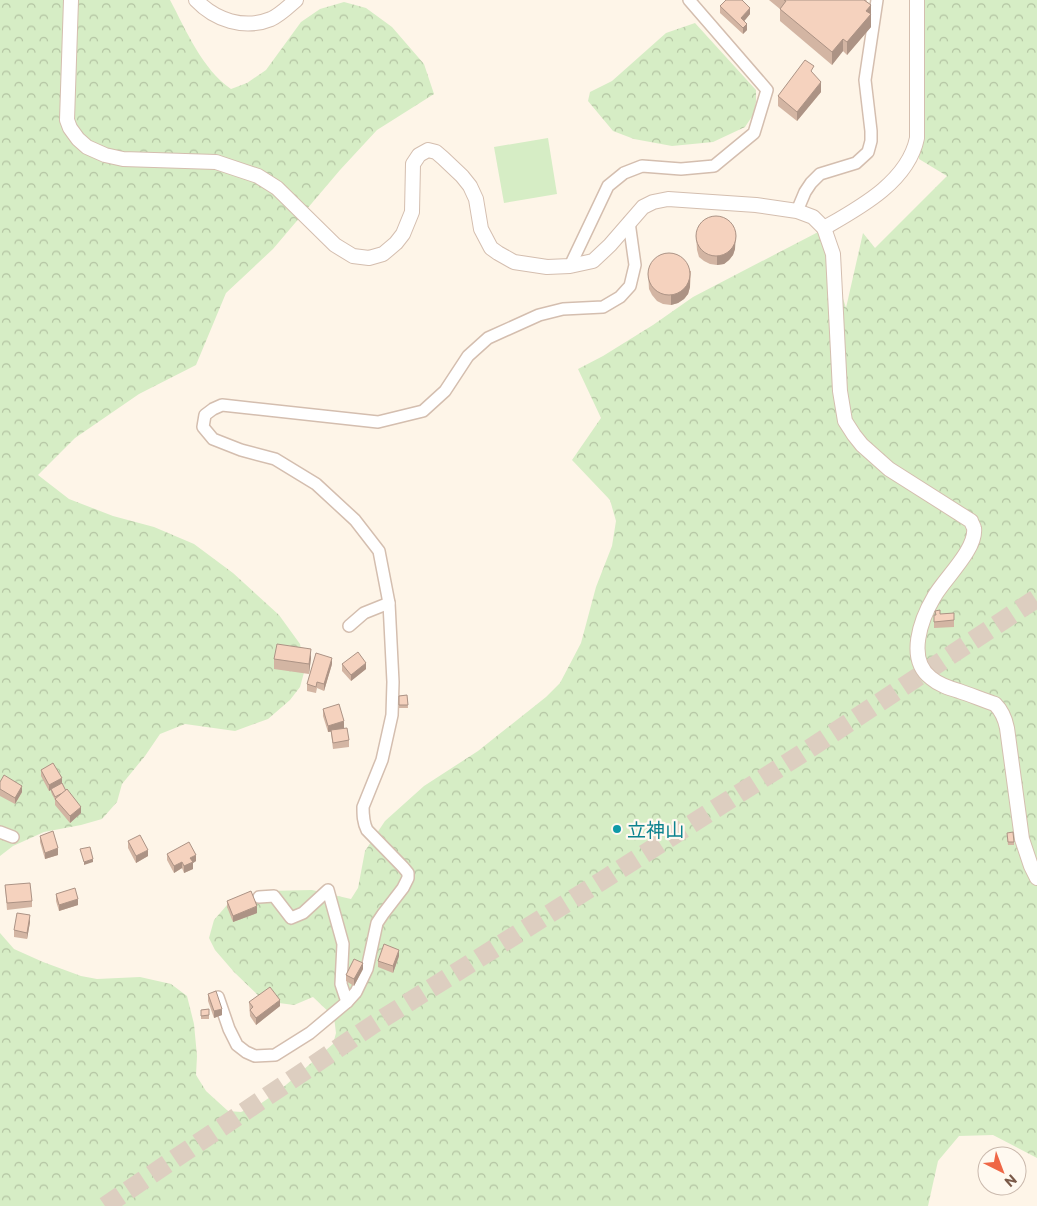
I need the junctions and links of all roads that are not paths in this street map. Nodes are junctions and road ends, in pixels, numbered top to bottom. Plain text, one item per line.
1 (71, 0) edge
2 (196, 0) edge
3 (296, 0) edge
4 (877, 0) edge
5 (917, 0) edge
6 (691, 1) edge
7 (797, 211) junction
8 (629, 222) junction
9 (824, 228) junction
10 (570, 266) junction
11 (389, 603) junction
12 (349, 626) dead end
13 (0, 832) edge
14 (13, 837) dead end
15 (1037, 878) edge
16 (259, 897) dead end
17 (218, 997) edge
18 (347, 1002) junction

1 - 10 street
2 - 3 street
4 - 7 street
5 - 9 street
6 - 10 street
7 - 8 street
7 - 9 street
8 - 10 street
8 - 11 street
9 - 15 street
11 - 12 street
11 - 18 street
13 - 14 street
16 - 18 street
17 - 18 street

